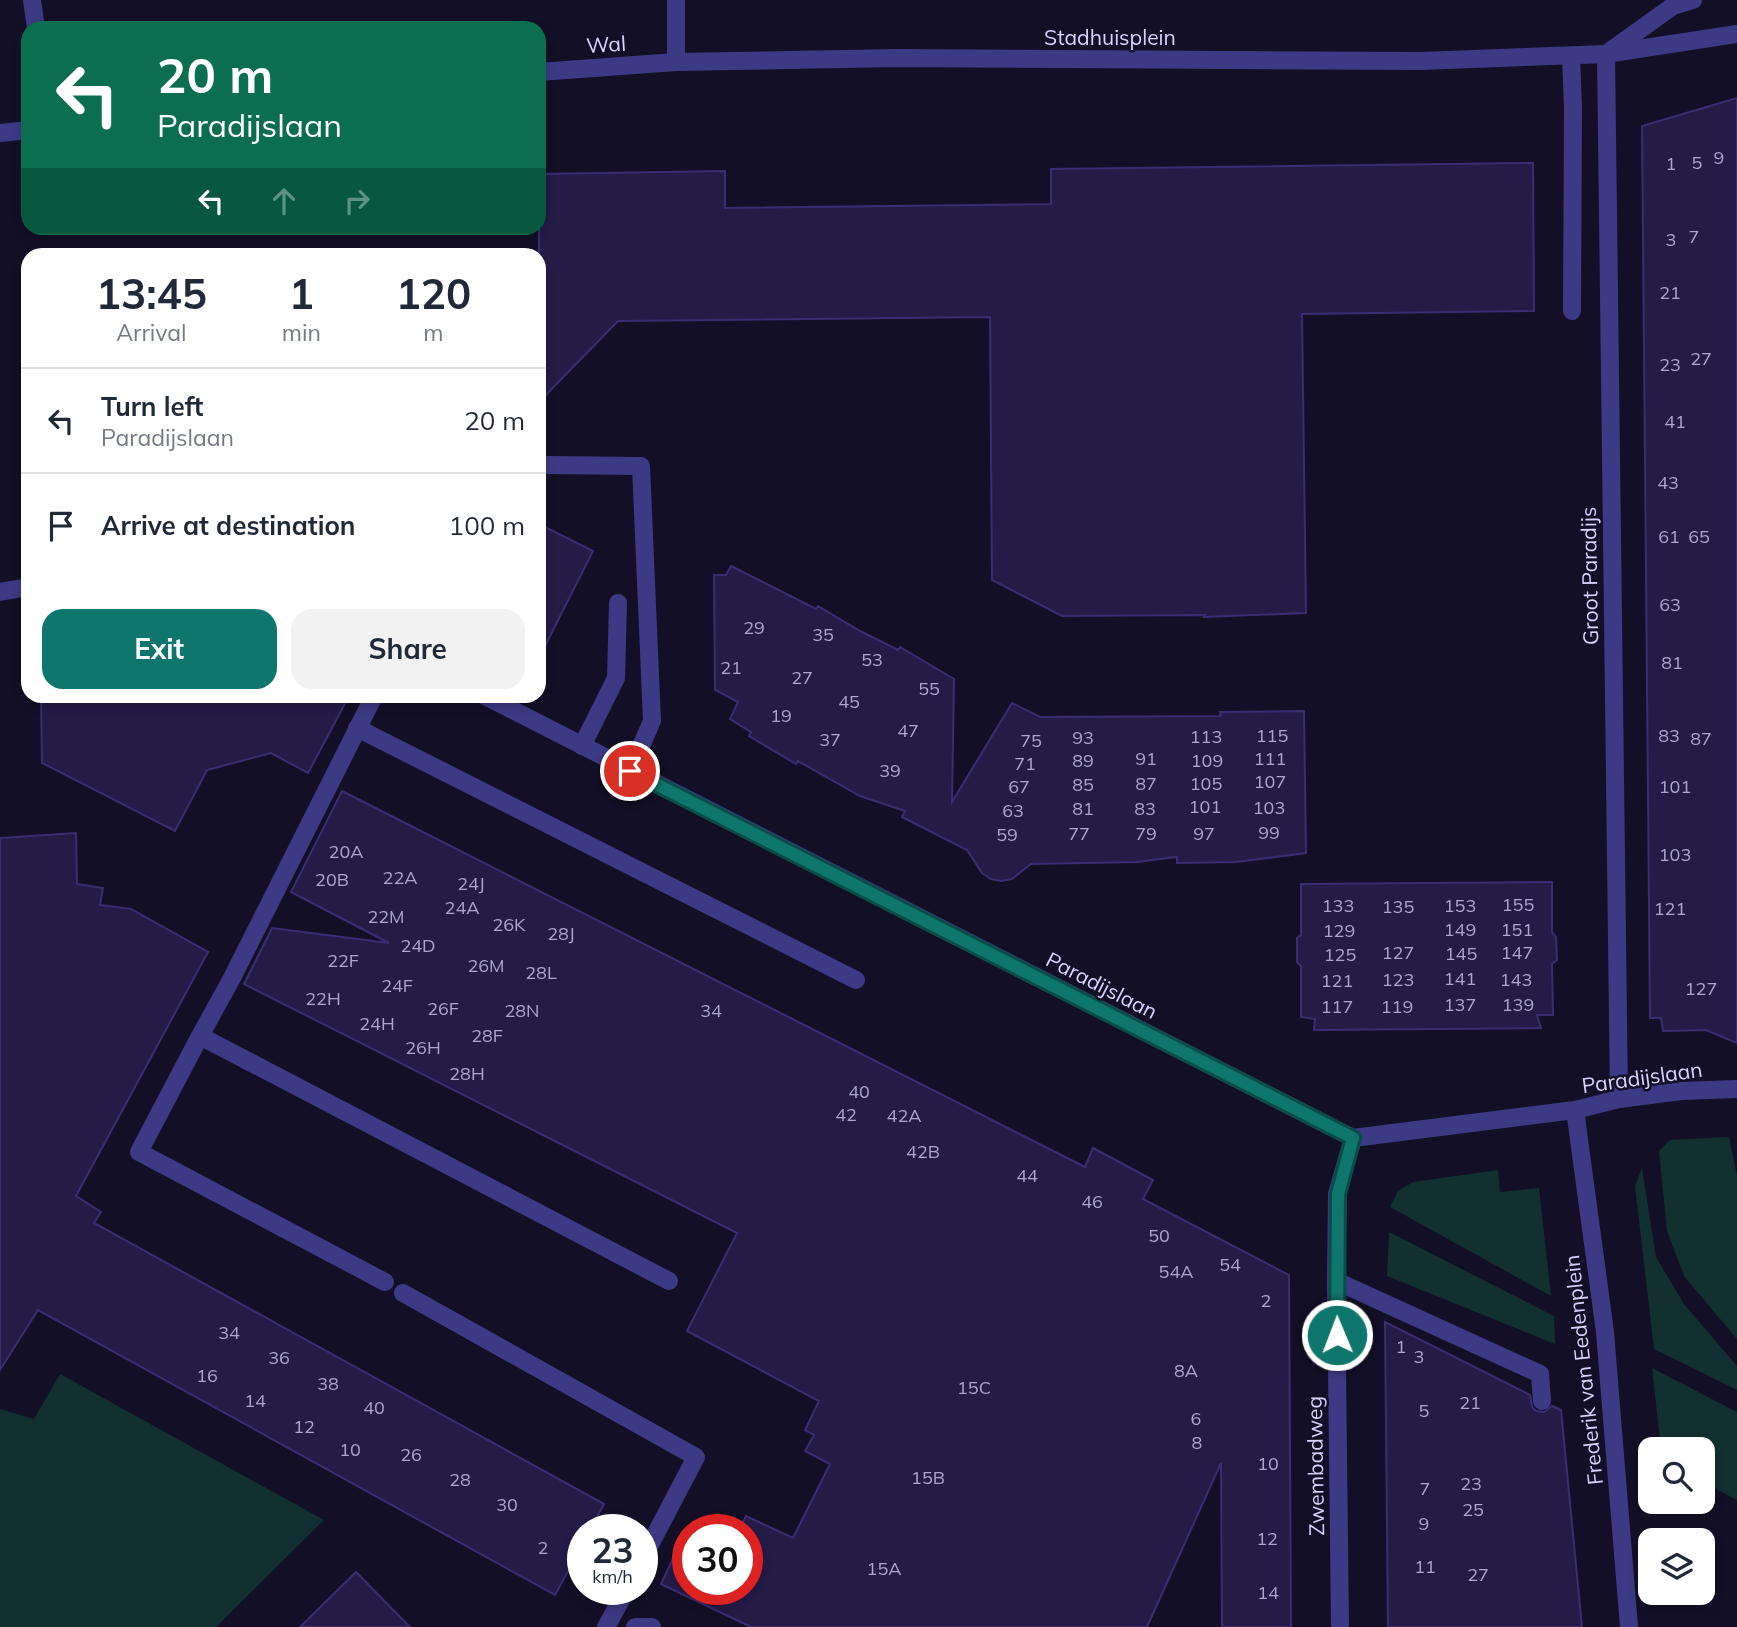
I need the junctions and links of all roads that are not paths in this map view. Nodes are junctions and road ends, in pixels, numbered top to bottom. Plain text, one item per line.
1 (33, 0) edge
2 (676, 0) edge
3 (1693, 0) edge
4 (35, 21) edge
5 (1737, 34) edge
6 (1606, 54) junction
7 (1571, 56) junction
8 (676, 62) junction
9 (546, 71) edge
10 (21, 131) edge
11 (0, 133) edge
12 (1572, 311) dead end
13 (546, 465) edge
14 (21, 588) edge
15 (0, 592) edge
16 (618, 603) dead end
17 (370, 703) edge
18 (499, 703) edge
19 (358, 728) junction
20 (582, 746) junction
21 (630, 771) junction
22 (856, 980) dead end
23 (200, 1036) junction
24 (1737, 1089) edge
25 (1619, 1099) junction
26 (1575, 1110) junction
27 (1353, 1138) junction
28 (669, 1281) dead end
29 (386, 1282) dead end
30 (1336, 1282) junction
31 (403, 1293) dead end
32 (1542, 1401) dead end
33 (658, 1529) edge
34 (618, 1605) edge
35 (606, 1627) edge
36 (635, 1627) edge
37 (652, 1627) edge
38 (1340, 1627) edge
39 (1629, 1627) edge

1 - 4 street
2 - 8 street
3 - 6 street
5 - 6 street, Stadhuisplein
6 - 7 street, Stadhuisplein
6 - 25 street, Groot Paradijs
7 - 8 street, Stadhuisplein
7 - 12 street
8 - 9 street, Wal
10 - 11 street
13 - 21 street
14 - 15 street
16 - 20 street
17 - 19 street
18 - 20 street, Paradijslaan
19 - 22 street
19 - 23 street
20 - 21 street, Paradijslaan
21 - 27 street, Paradijslaan
23 - 28 street
23 - 29 street
24 - 25 street, Paradijslaan
25 - 26 street, Paradijslaan
26 - 27 street, Paradijslaan
26 - 39 street, Frederik van Eedenplein
27 - 30 street, Zwembadweg
30 - 32 street
30 - 38 street, Zwembadweg
31 - 33 street
34 - 35 street
36 - 37 street

